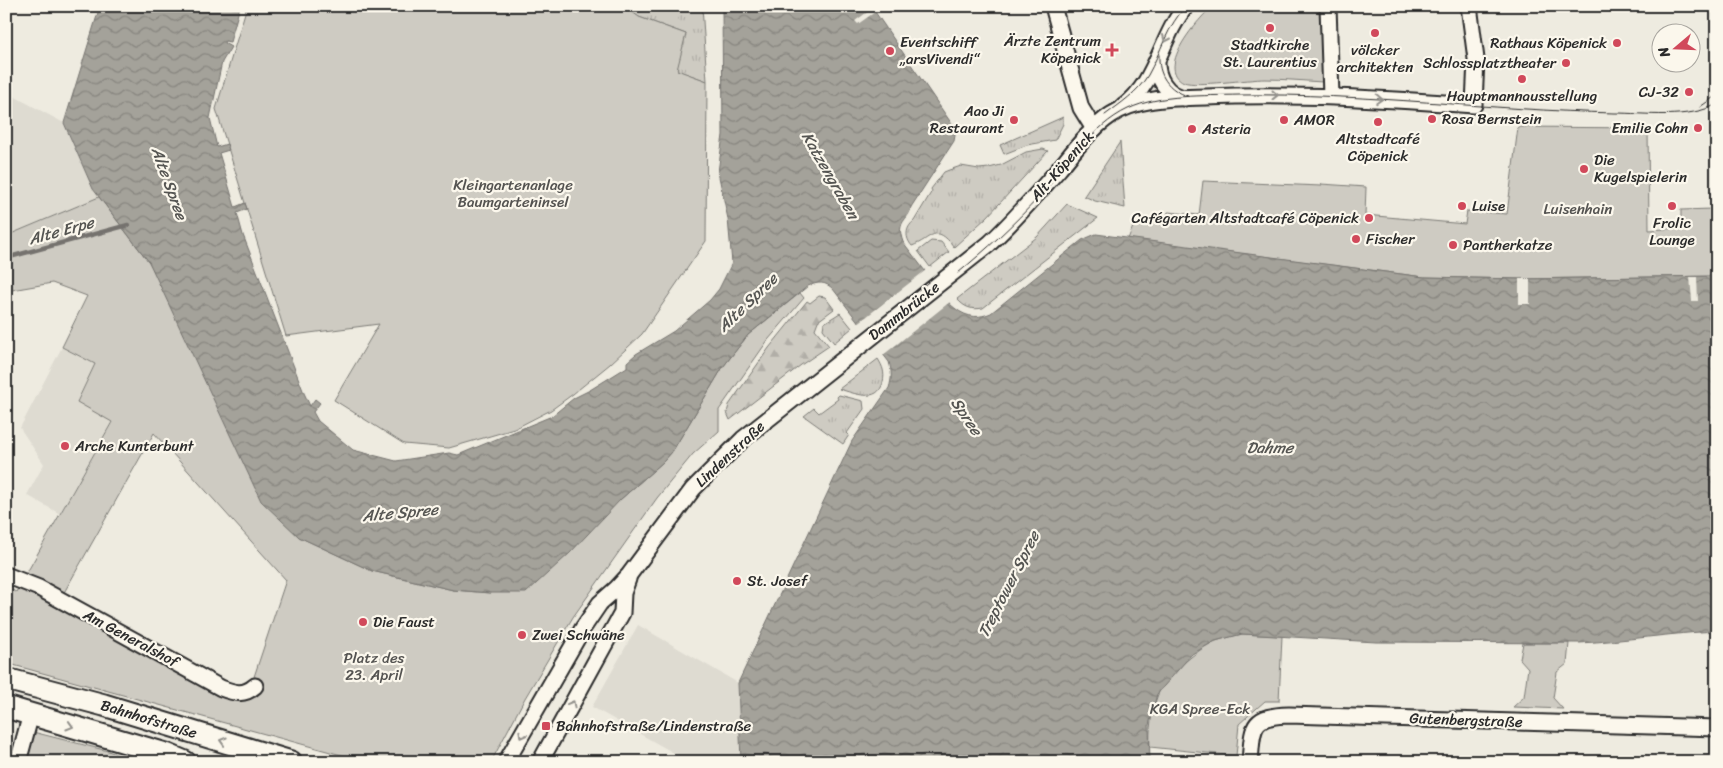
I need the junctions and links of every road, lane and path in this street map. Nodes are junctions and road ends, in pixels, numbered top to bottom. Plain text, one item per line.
1 (1053, 6) edge
2 (1186, 6) edge
3 (1328, 6) edge
4 (1469, 6) edge
5 (1157, 60) junction
6 (1330, 96) junction
7 (1186, 98) junction
8 (1111, 115) junction
9 (1094, 129) junction
10 (956, 270) joint
11 (852, 352) joint
12 (6, 575) edge
13 (629, 575) junction
14 (6, 679) edge
15 (255, 686) dead end
16 (6, 707) edge
17 (32, 714) junction
18 (1717, 728) edge
19 (18, 762) edge
20 (184, 762) edge
21 (291, 762) edge
22 (506, 762) edge
23 (540, 762) edge
24 (1250, 762) edge

1 - 9 street
2 -> 5 street
3 - 6 street
6 -> 4 street, Alt-Köpenick
5 - 7 street
5 - 8 street
7 -> 6 street, Alt-Köpenick
7 - 8 street, Alt-Köpenick
8 - 9 street, Alt-Köpenick
9 - 10 street, Alt-Köpenick
10 - 11 street, Dammbrücke
11 - 13 street, Lindenstraße
12 - 15 street, Am Generalshof
13 -> 22 street, Lindenstraße
23 -> 13 street, Lindenstraße
21 -> 14 main road, Bahnhofstraße
16 - 17 main road, Bahnhofstraße
17 - 19 street
17 -> 20 main road, Bahnhofstraße
18 - 24 street, Gutenbergstraße

